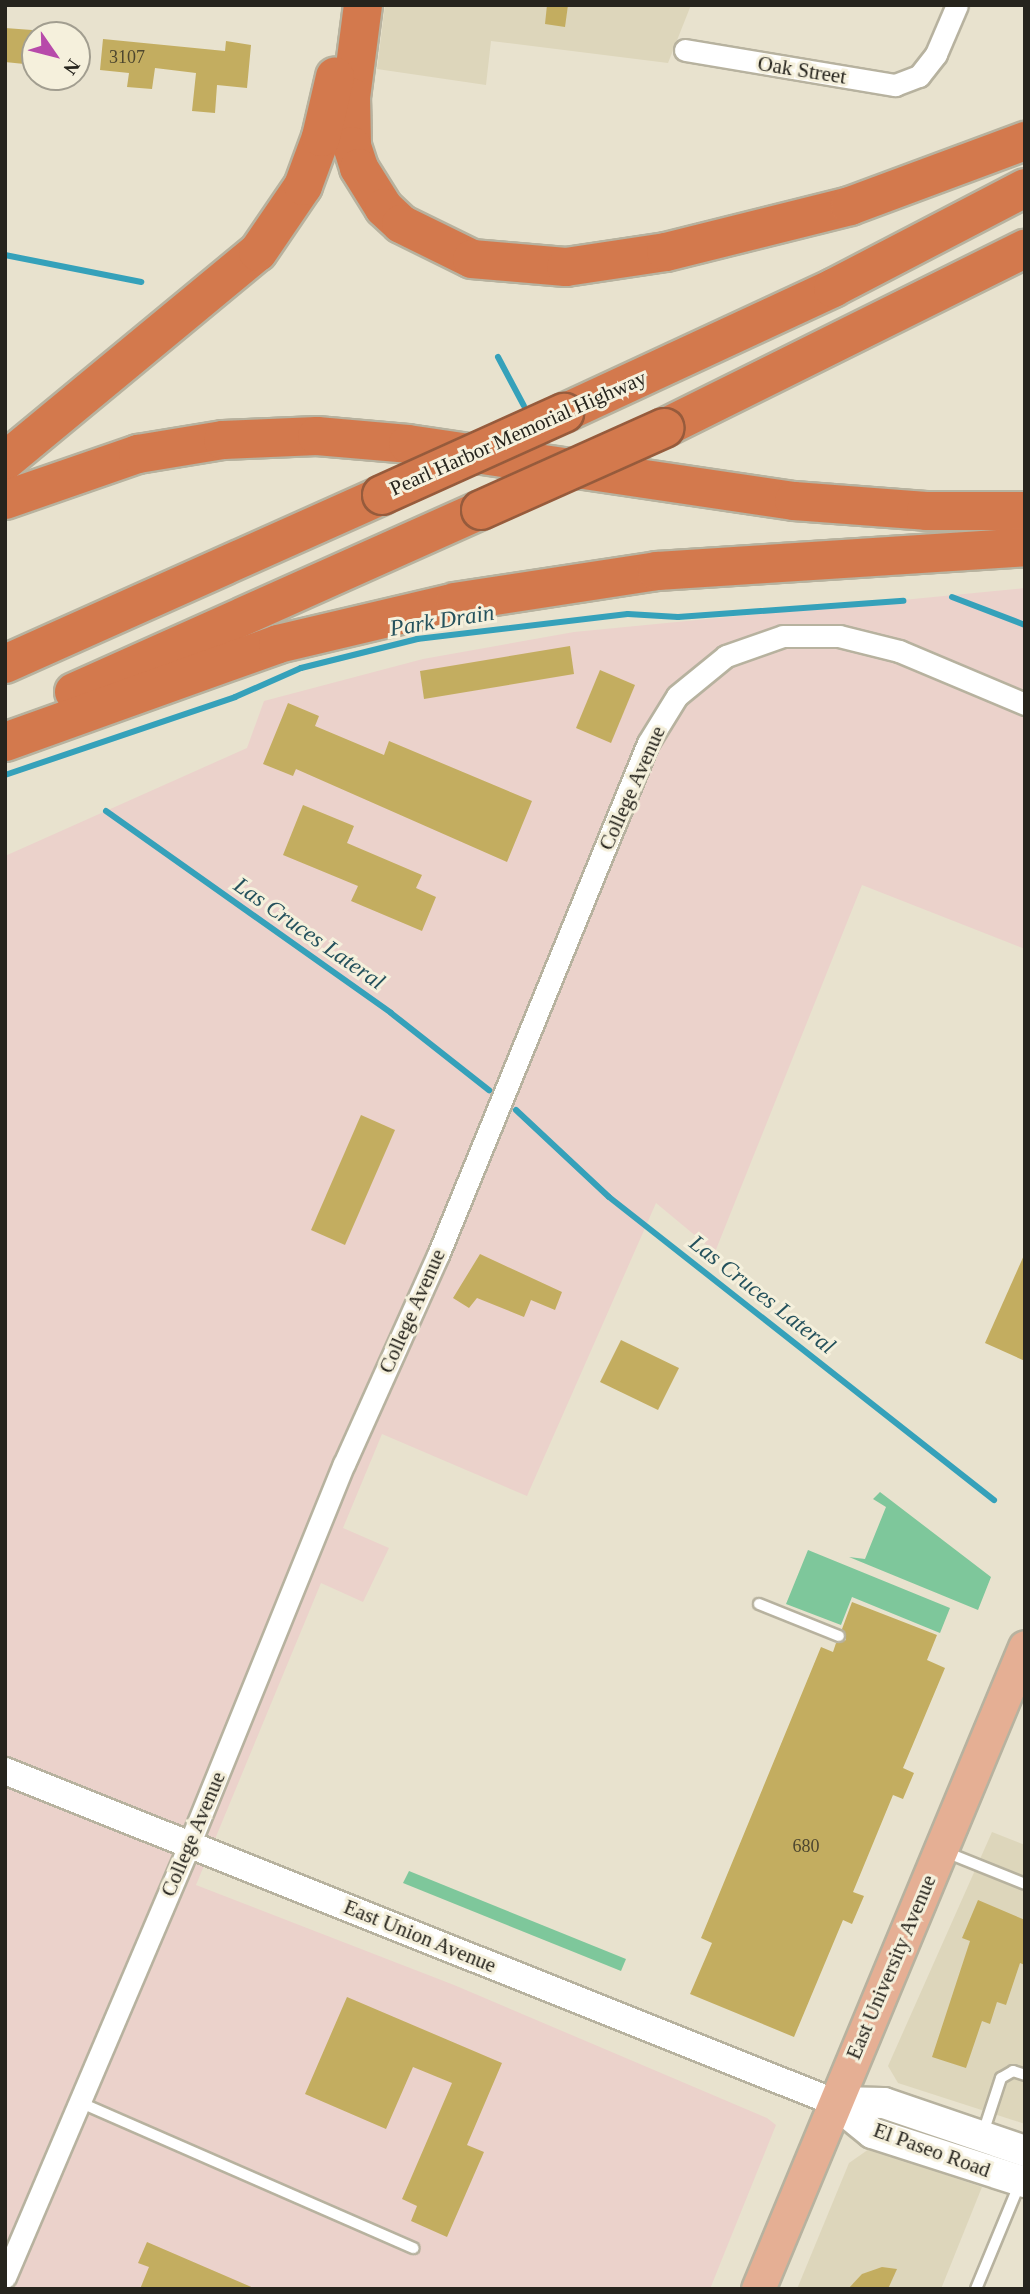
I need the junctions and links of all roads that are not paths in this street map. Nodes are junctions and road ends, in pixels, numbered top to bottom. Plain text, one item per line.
1 (344, 5) edge
2 (363, 5) edge
3 (957, 5) edge
4 (685, 50) dead end
5 (1025, 141) edge
6 (1025, 188) edge
7 (1025, 249) edge
8 (5, 461) edge
9 (5, 500) edge
10 (1025, 511) edge
11 (1025, 547) edge
12 (5, 664) edge
13 (1025, 704) edge
14 (5, 722) edge
15 (5, 742) edge
16 (759, 1604) dead end
17 (839, 1636) dead end
18 (1025, 1647) edge
19 (5, 1771) edge
20 (189, 1845) junction
21 (940, 1850) junction
22 (1025, 1884) edge
23 (1025, 2075) edge
24 (79, 2102) junction
25 (834, 2102) junction
26 (982, 2136) junction
27 (1025, 2151) edge
28 (1023, 2181) edge
29 (414, 2248) dead end
30 (5, 2277) edge
31 (758, 2289) edge
32 (976, 2289) edge

1 - 8 highway
2 - 5 highway
3 - 4 street, Oak Street
6 - 12 highway, Pearl Harbor Memorial Highway, bridge
7 - 14 highway, bridge
9 - 10 highway
11 - 15 highway
13 - 20 street, College Avenue
16 - 17 lane
18 - 21 main road, East University Avenue
19 - 20 street, East Union Avenue
20 - 24 street, College Avenue
20 - 25 street, East Union Avenue
21 - 22 lane
21 - 25 main road, East University Avenue
23 - 26 lane
24 - 29 lane
24 - 30 street, College Avenue
25 - 26 main road, El Paseo Road
25 - 28 main road, El Paseo Road
25 - 31 main road, East University Avenue
26 - 27 main road, El Paseo Road
28 - 32 lane

